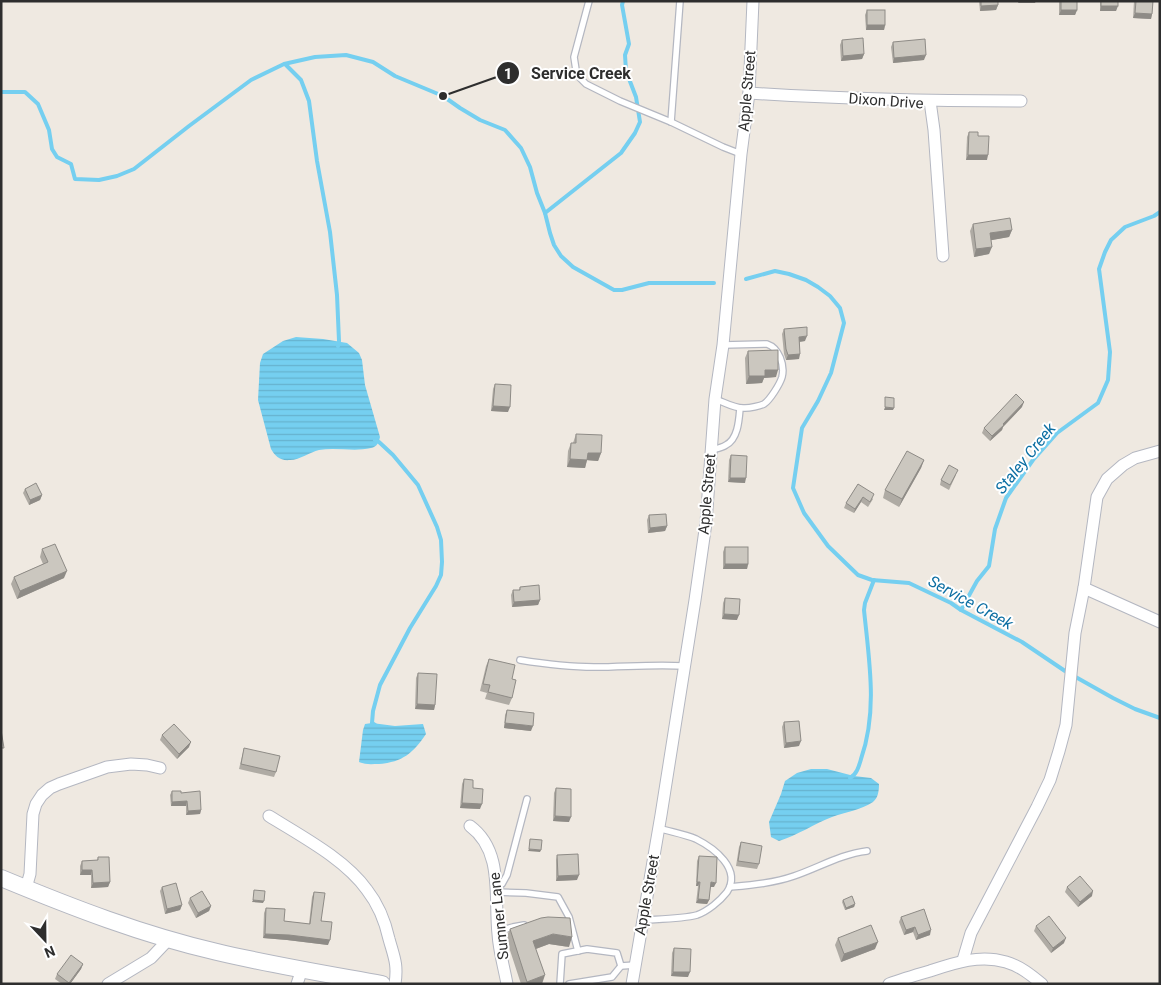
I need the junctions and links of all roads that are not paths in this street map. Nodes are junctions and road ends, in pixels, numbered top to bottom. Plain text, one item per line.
1 (589, 1) edge
2 (680, 1) edge
3 (753, 1) edge
4 (749, 93) junction
5 (930, 101) junction
6 (1021, 101) dead end
7 (671, 122) junction
8 (741, 154) junction
9 (943, 256) dead end
10 (723, 345) junction
11 (715, 399) junction
12 (740, 408) junction
13 (711, 450) junction
14 (1160, 451) edge
15 (1084, 588) junction
16 (1160, 622) edge
17 (520, 660) dead end
18 (684, 666) junction
19 (160, 768) dead end
20 (527, 799) dead end
21 (269, 816) dead end
22 (470, 826) dead end
23 (658, 828) junction
24 (867, 851) dead end
25 (1, 878) edge
26 (26, 888) junction
27 (730, 888) junction
28 (496, 889) junction
29 (643, 920) junction
30 (562, 923) edge
31 (571, 923) junction
32 (528, 924) edge
33 (498, 931) junction
34 (169, 939) junction
35 (578, 951) junction
36 (963, 960) junction
37 (635, 965) junction
38 (621, 966) junction
39 (299, 976) edge
40 (108, 984) edge
41 (382, 984) edge
42 (395, 984) edge
43 (507, 984) edge
44 (560, 984) edge
45 (569, 984) edge
46 (632, 984) edge
47 (889, 984) edge
48 (1042, 984) edge

1 - 7 lane
2 - 7 lane
3 - 4 street, Apple Street
4 - 5 street, Dixon Drive
4 - 8 street, Apple Street
5 - 6 street
5 - 9 street, Dixon Drive
7 - 8 lane
8 - 10 street, Apple Street
10 - 11 street, Apple Street
10 - 12 lane
11 - 12 lane
11 - 13 street, Apple Street
12 - 13 lane
13 - 18 street, Apple Street
14 - 15 street
15 - 16 street
15 - 36 street
17 - 18 lane
18 - 23 street, Apple Street
19 - 26 street
20 - 28 lane
21 - 42 street
22 - 28 street, Sumner Lane
23 - 27 lane
23 - 29 street, Apple Street
24 - 27 lane
25 - 26 street
26 - 34 street
27 - 29 lane
28 - 31 lane
28 - 33 street, Sumner Lane
29 - 37 street, Apple Street
30 - 31 lane
31 - 35 lane
32 - 33 lane
33 - 43 street, Sumner Lane
34 - 39 street
34 - 40 street
35 - 38 lane
35 - 44 lane
36 - 47 street
36 - 48 street
37 - 38 lane
37 - 46 street, Apple Street
38 - 45 lane
39 - 41 street

